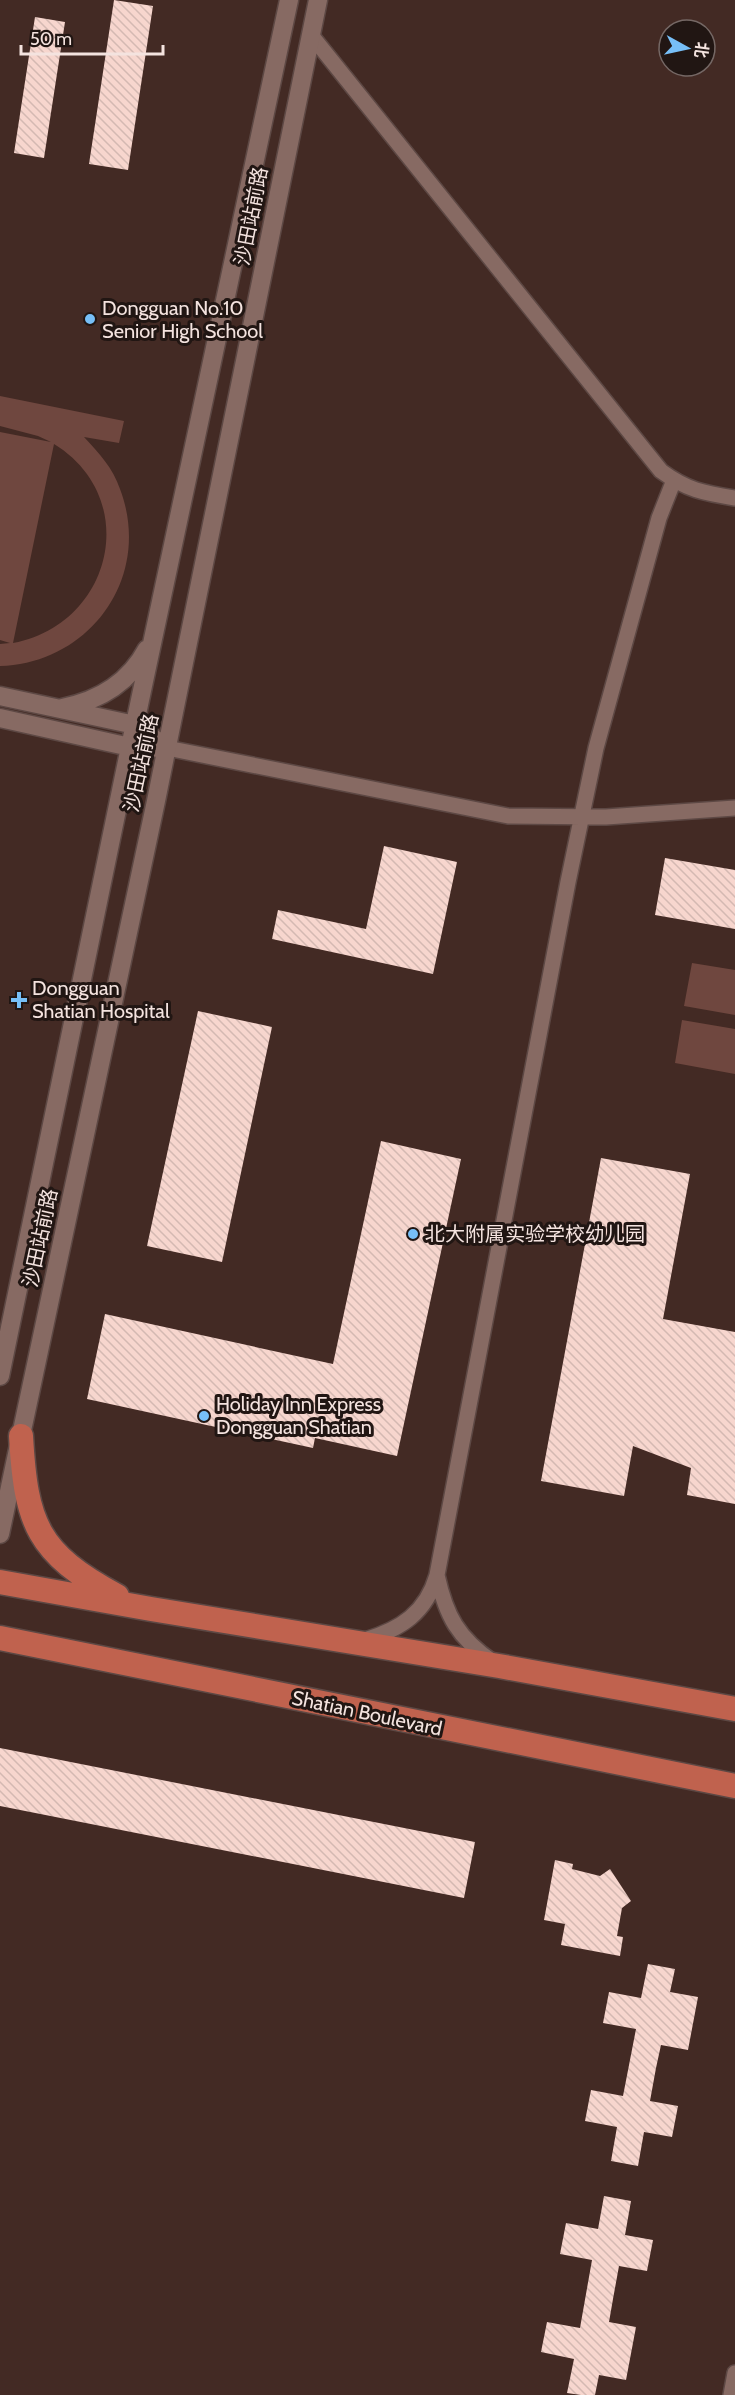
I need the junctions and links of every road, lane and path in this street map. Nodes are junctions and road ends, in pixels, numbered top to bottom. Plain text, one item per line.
1 (289, 0) edge
2 (318, 0) edge
3 (311, 35) junction
4 (674, 480) junction
5 (735, 498) edge
6 (153, 637) junction
7 (0, 696) edge
8 (57, 709) junction
9 (0, 718) edge
10 (135, 726) junction
11 (130, 747) junction
12 (167, 748) junction
13 (735, 808) edge
14 (581, 818) junction
15 (0, 1376) edge
16 (21, 1436) junction
17 (0, 1534) edge
18 (437, 1575) junction
19 (0, 1582) edge
20 (151, 1609) junction
21 (0, 1638) edge
22 (358, 1642) junction
23 (499, 1666) junction
24 (735, 1709) edge
25 (735, 1786) edge
26 (735, 2373) edge
27 (731, 2395) edge

1 - 6 street, 沙田站前路
2 - 3 street, 沙田站前路
3 - 4 street
3 - 12 street, 沙田站前路
4 - 5 street
4 - 14 street
6 - 8 street
6 - 10 street, 沙田站前路
7 - 8 street
8 - 10 street
9 - 11 street
10 - 11 street, 沙田站前路
10 - 12 street
11 - 12 street
11 - 15 street, 沙田站前路
12 - 14 street
12 - 16 street, 沙田站前路
13 - 14 street
14 - 18 street
16 - 17 street, 沙田站前路
16 - 20 main road
18 - 22 street
18 - 23 street
19 - 20 main road
20 - 22 main road
21 - 25 main road, Shatian Boulevard
22 - 23 main road
23 - 24 main road
26 - 27 street

